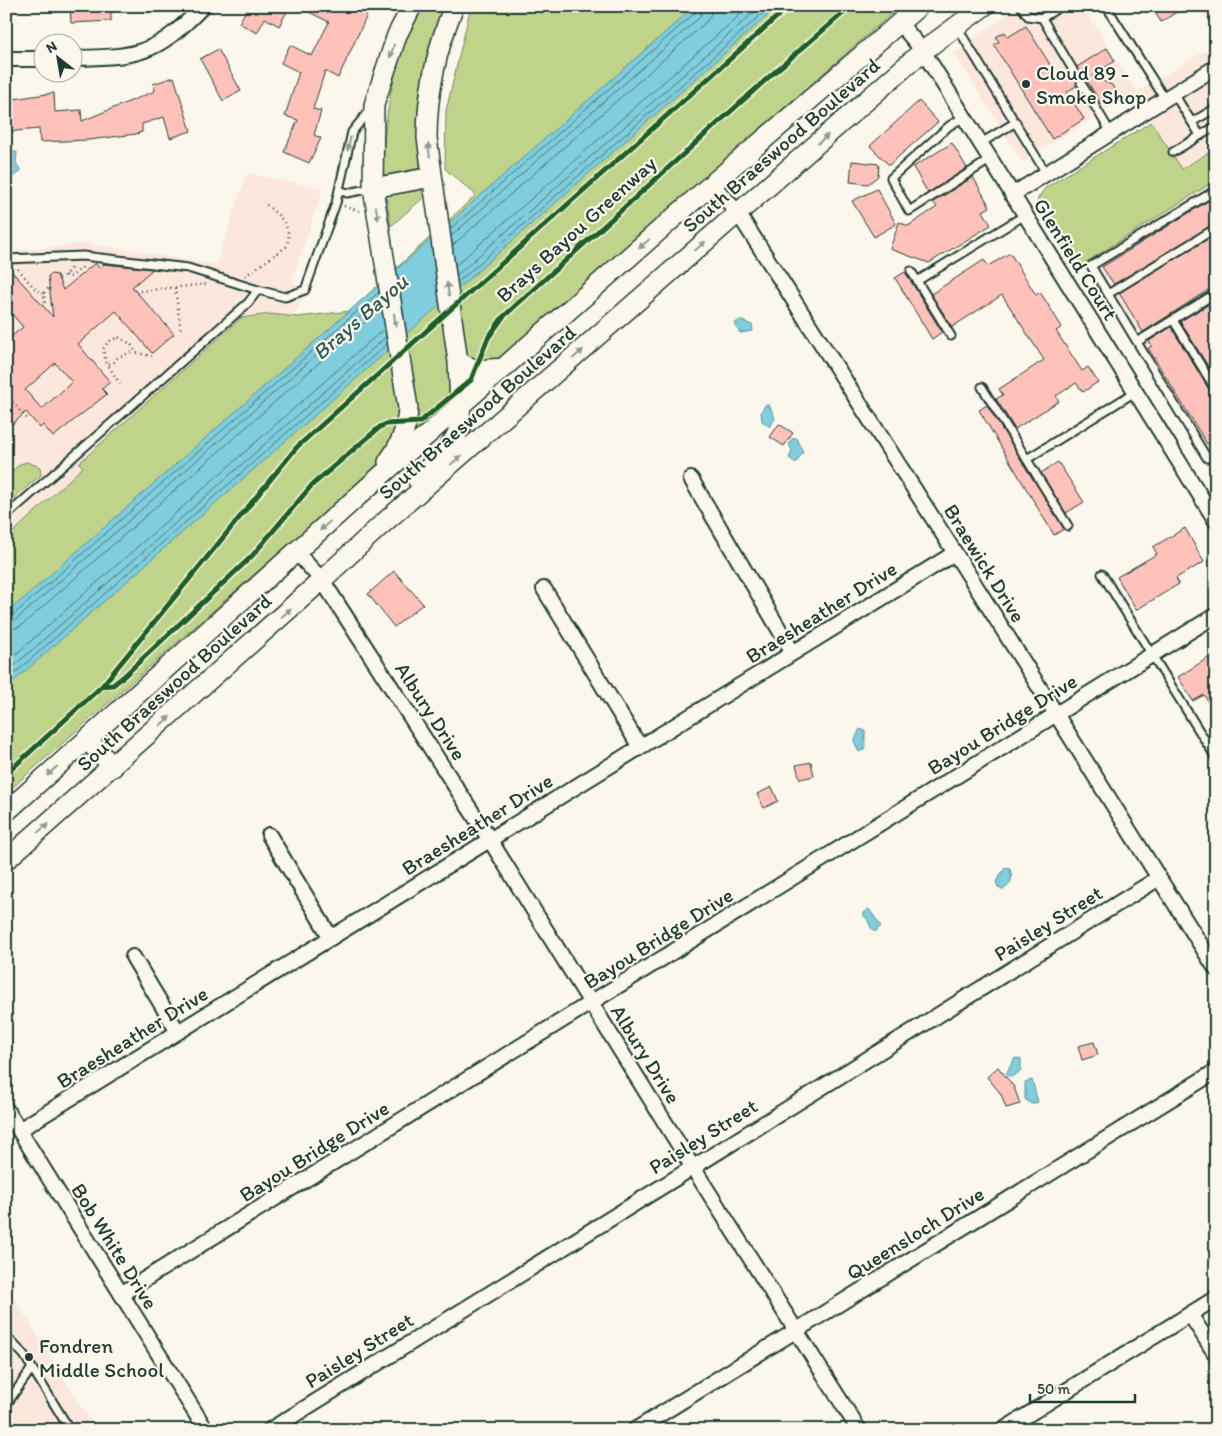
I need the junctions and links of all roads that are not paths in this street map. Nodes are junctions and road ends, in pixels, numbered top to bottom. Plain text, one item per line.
1 (203, 6) edge
2 (412, 6) edge
3 (454, 6) edge
4 (918, 6) edge
5 (984, 6) edge
6 (1021, 6) edge
7 (1061, 6) edge
8 (1106, 6) edge
9 (1042, 18) junction
10 (899, 22) junction
11 (957, 26) junction
12 (923, 51) junction
13 (32, 58) edge
14 (82, 58) edge
15 (6, 59) edge
16 (1216, 67) edge
17 (1073, 70) dead end
18 (1081, 83) dead end
19 (1169, 96) junction
20 (374, 105) junction
21 (1216, 108) edge
22 (964, 117) junction
23 (1016, 122) junction
24 (1192, 122) junction
25 (1216, 126) edge
26 (1111, 133) junction
27 (1200, 135) junction
28 (981, 143) junction
29 (1173, 152) dead end
30 (991, 159) junction
31 (1046, 173) junction
32 (432, 177) junction
33 (712, 184) junction
34 (372, 188) junction
35 (339, 190) junction
36 (1216, 190) edge
37 (1012, 195) junction
38 (738, 213) junction
39 (1025, 214) junction
40 (1216, 228) edge
41 (8, 259) edge
42 (911, 271) dead end
43 (917, 280) junction
44 (258, 290) junction
45 (1108, 294) junction
46 (1214, 295) edge
47 (1216, 303) edge
48 (1173, 320) junction
49 (951, 336) dead end
50 (1137, 342) junction
51 (458, 362) junction
52 (504, 368) junction
53 (982, 387) dead end
54 (1216, 390) edge
55 (1135, 392) junction
56 (460, 407) junction
57 (1216, 453) edge
58 (1027, 460) junction
59 (691, 479) dead end
60 (376, 480) junction
61 (6, 516) edge
62 (1216, 521) edge
63 (379, 526) junction
64 (1068, 526) dead end
65 (297, 552) junction
66 (955, 553) junction
67 (1102, 574) dead end
68 (322, 580) junction
69 (544, 589) dead end
70 (1216, 615) edge
71 (793, 653) junction
72 (1152, 655) junction
73 (1056, 714) junction
74 (88, 739) junction
75 (640, 747) junction
76 (1216, 758) edge
77 (113, 767) junction
78 (6, 812) edge
79 (269, 835) dead end
80 (490, 840) junction
81 (6, 860) edge
82 (1159, 878) junction
83 (331, 938) junction
84 (133, 957) dead end
85 (1216, 969) edge
86 (591, 1003) junction
87 (178, 1032) junction
88 (1216, 1071) edge
89 (6, 1110) edge
90 (19, 1130) junction
91 (692, 1166) junction
92 (121, 1294) junction
93 (1216, 1298) edge
94 (1190, 1314) junction
95 (796, 1329) junction
96 (6, 1336) edge
97 (1216, 1355) edge
98 (32, 1368) junction
99 (6, 1405) edge
100 (70, 1430) edge
101 (206, 1430) edge
102 (270, 1430) edge
103 (635, 1430) edge
104 (859, 1430) edge
105 (1003, 1430) edge

1 - 14 street
2 -> 20 main road
32 -> 3 main road
4 - 10 main road, South Braeswood Boulevard
5 - 11 main road, South Braeswood Boulevard
6 - 9 lane
7 - 9 lane
8 - 19 lane
9 - 17 lane
10 - 12 street, Glenfield Court
10 - 33 main road, South Braeswood Boulevard
11 - 12 main road, South Braeswood Boulevard
11 - 23 lane
12 - 22 street, Glenfield Court
38 -> 12 main road, South Braeswood Boulevard
13 - 15 street
16 - 19 street
18 - 26 lane
19 - 24 lane
19 - 26 street
20 - 34 main road
20 -> 35 lane
21 - 24 lane
22 - 28 street, Glenfield Court
22 - 30 lane
23 - 28 lane
23 - 31 lane
24 - 27 lane
25 - 27 lane
26 - 31 street
27 - 29 lane
28 - 30 street, Glenfield Court
30 - 37 street, Glenfield Court
31 - 37 street
32 - 34 main road
51 -> 32 main road
33 - 38 street, Braewick Drive
33 -> 52 main road, South Braeswood Boulevard
34 - 35 lane
34 -> 60 main road
35 - 44 lane
36 - 45 lane
37 - 39 street, Glenfield Court
63 -> 38 main road, South Braeswood Boulevard
38 - 66 street, Braewick Drive
39 - 43 lane
39 - 55 street, Glenfield Court
40 - 45 lane
41 - 44 lane
42 - 43 lane
43 - 49 lane
44 - 61 lane
45 - 50 lane
46 - 47 lane
46 - 48 lane
48 - 50 lane
48 - 54 lane
50 - 57 lane
51 - 52 main road
51 - 56 main road
52 - 56 main road, South Braeswood Boulevard
53 - 58 lane
55 - 58 lane
55 - 62 street, Glenfield Court
56 - 60 main road, South Braeswood Boulevard
56 - 63 main road
58 - 64 lane
59 - 71 street
60 -> 65 main road, South Braeswood Boulevard
63 - 68 main road, South Braeswood Boulevard
65 - 68 street, Albury Drive
65 - 74 main road, South Braeswood Boulevard
66 - 71 street, Braesheather Drive
66 - 73 street, Braewick Drive
67 - 72 lane
77 -> 68 main road, South Braeswood Boulevard
68 - 80 street, Albury Drive
69 - 75 street
70 - 72 street, Bayou Bridge Drive
71 - 75 street, Braesheather Drive
72 - 73 street, Bayou Bridge Drive
72 - 76 lane
73 - 82 street, Braewick Drive
73 - 86 street, Bayou Bridge Drive
74 - 77 main road
74 -> 78 main road, South Braeswood Boulevard
75 - 80 street, Braesheather Drive
81 -> 77 main road, South Braeswood Boulevard
79 - 83 street
80 - 83 street, Braesheather Drive
80 - 86 street, Albury Drive
82 - 85 street, Braewick Drive
82 - 91 street, Paisley Street
83 - 87 street, Braesheather Drive
84 - 87 street
86 - 91 street, Albury Drive
86 - 92 street, Bayou Bridge Drive
87 - 90 street, Braesheather Drive
88 - 95 street, Queensloch Drive
89 - 90 street, Bob White Drive
90 - 92 street, Bob White Drive
91 - 95 street, Albury Drive
91 - 102 street, Paisley Street
92 - 101 street, Bob White Drive
93 - 94 street
94 - 97 street
94 - 105 street
95 - 103 street, Queensloch Drive
95 - 104 street, Albury Drive
96 - 98 lane
98 - 99 lane
98 - 100 lane

